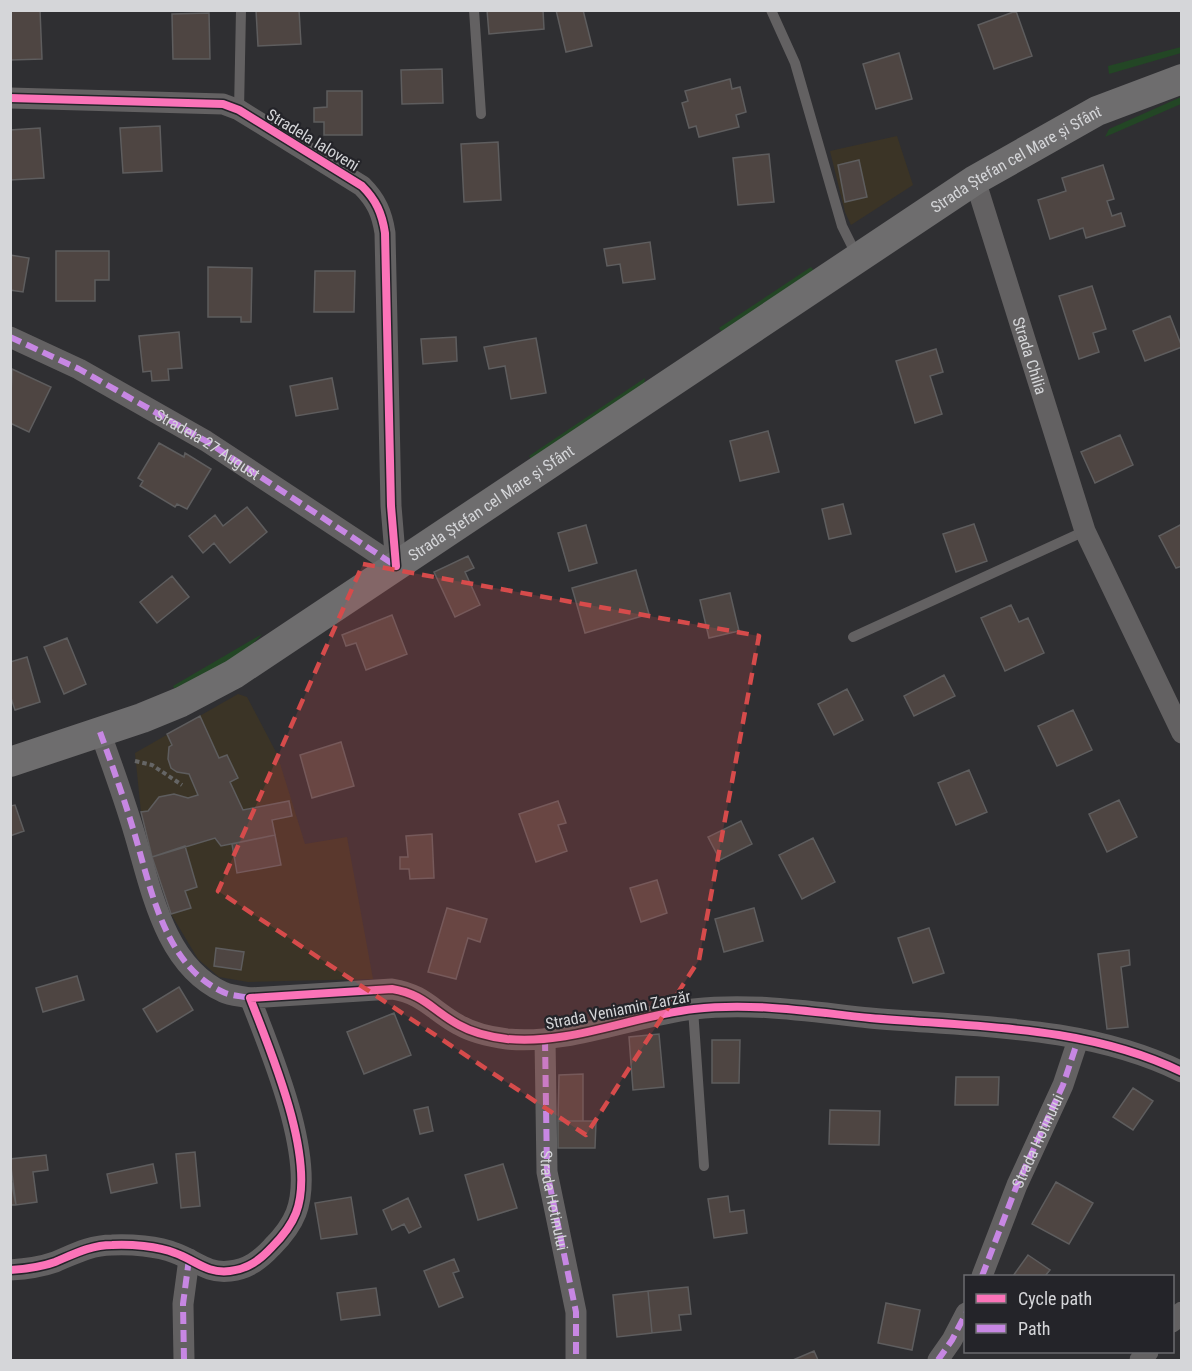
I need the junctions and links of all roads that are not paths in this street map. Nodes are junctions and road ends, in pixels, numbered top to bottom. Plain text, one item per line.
1 (241, 10) edge
2 (474, 10) edge
3 (771, 10) edge
4 (1182, 79) edge
5 (10, 98) edge
6 (239, 110) junction
7 (481, 114) dead end
8 (975, 180) junction
9 (858, 257) junction
10 (10, 338) edge
11 (1085, 531) junction
12 (396, 566) junction
13 (853, 637) dead end
14 (1182, 733) edge
15 (104, 743) junction
16 (10, 762) edge
17 (250, 998) junction
18 (693, 1009) junction
19 (545, 1039) junction
20 (1078, 1040) junction
21 (1182, 1072) edge
22 (704, 1166) dead end
23 (189, 1259) junction
24 (10, 1270) edge
25 (982, 1275) edge
26 (964, 1317) edge
27 (184, 1360) edge
28 (576, 1360) edge
29 (938, 1360) edge

1 - 6 lane
2 - 7 lane
3 - 9 lane
4 - 8 main road, Strada Ștefan cel Mare și Sfânt
5 - 6 street, Stradela Ialoveni
6 - 12 street, Stradela Ialoveni
8 - 9 main road, Strada Ștefan cel Mare și Sfânt
8 - 11 street, Strada Chilia
9 - 12 main road, Strada Ștefan cel Mare și Sfânt
10 - 12 street, Stradela 27 August
11 - 13 lane
11 - 14 street, Strada Chilia
12 - 15 main road, Strada Ștefan cel Mare și Sfânt
15 - 16 main road, Strada Ștefan cel Mare și Sfânt
15 - 17 street, Strada Veniamin Zarzăr
17 - 19 street, Strada Veniamin Zarzăr
17 - 23 street
18 - 19 street, Strada Veniamin Zarzăr
18 - 20 street, Strada Veniamin Zarzăr
18 - 22 lane, Strada Veniamin Zarzăr
19 - 28 street, Strada Hotinului
20 - 21 street, Strada Veniamin Zarzăr
20 - 25 street, Strada Hotinului
23 - 24 street
23 - 27 street
26 - 29 street

